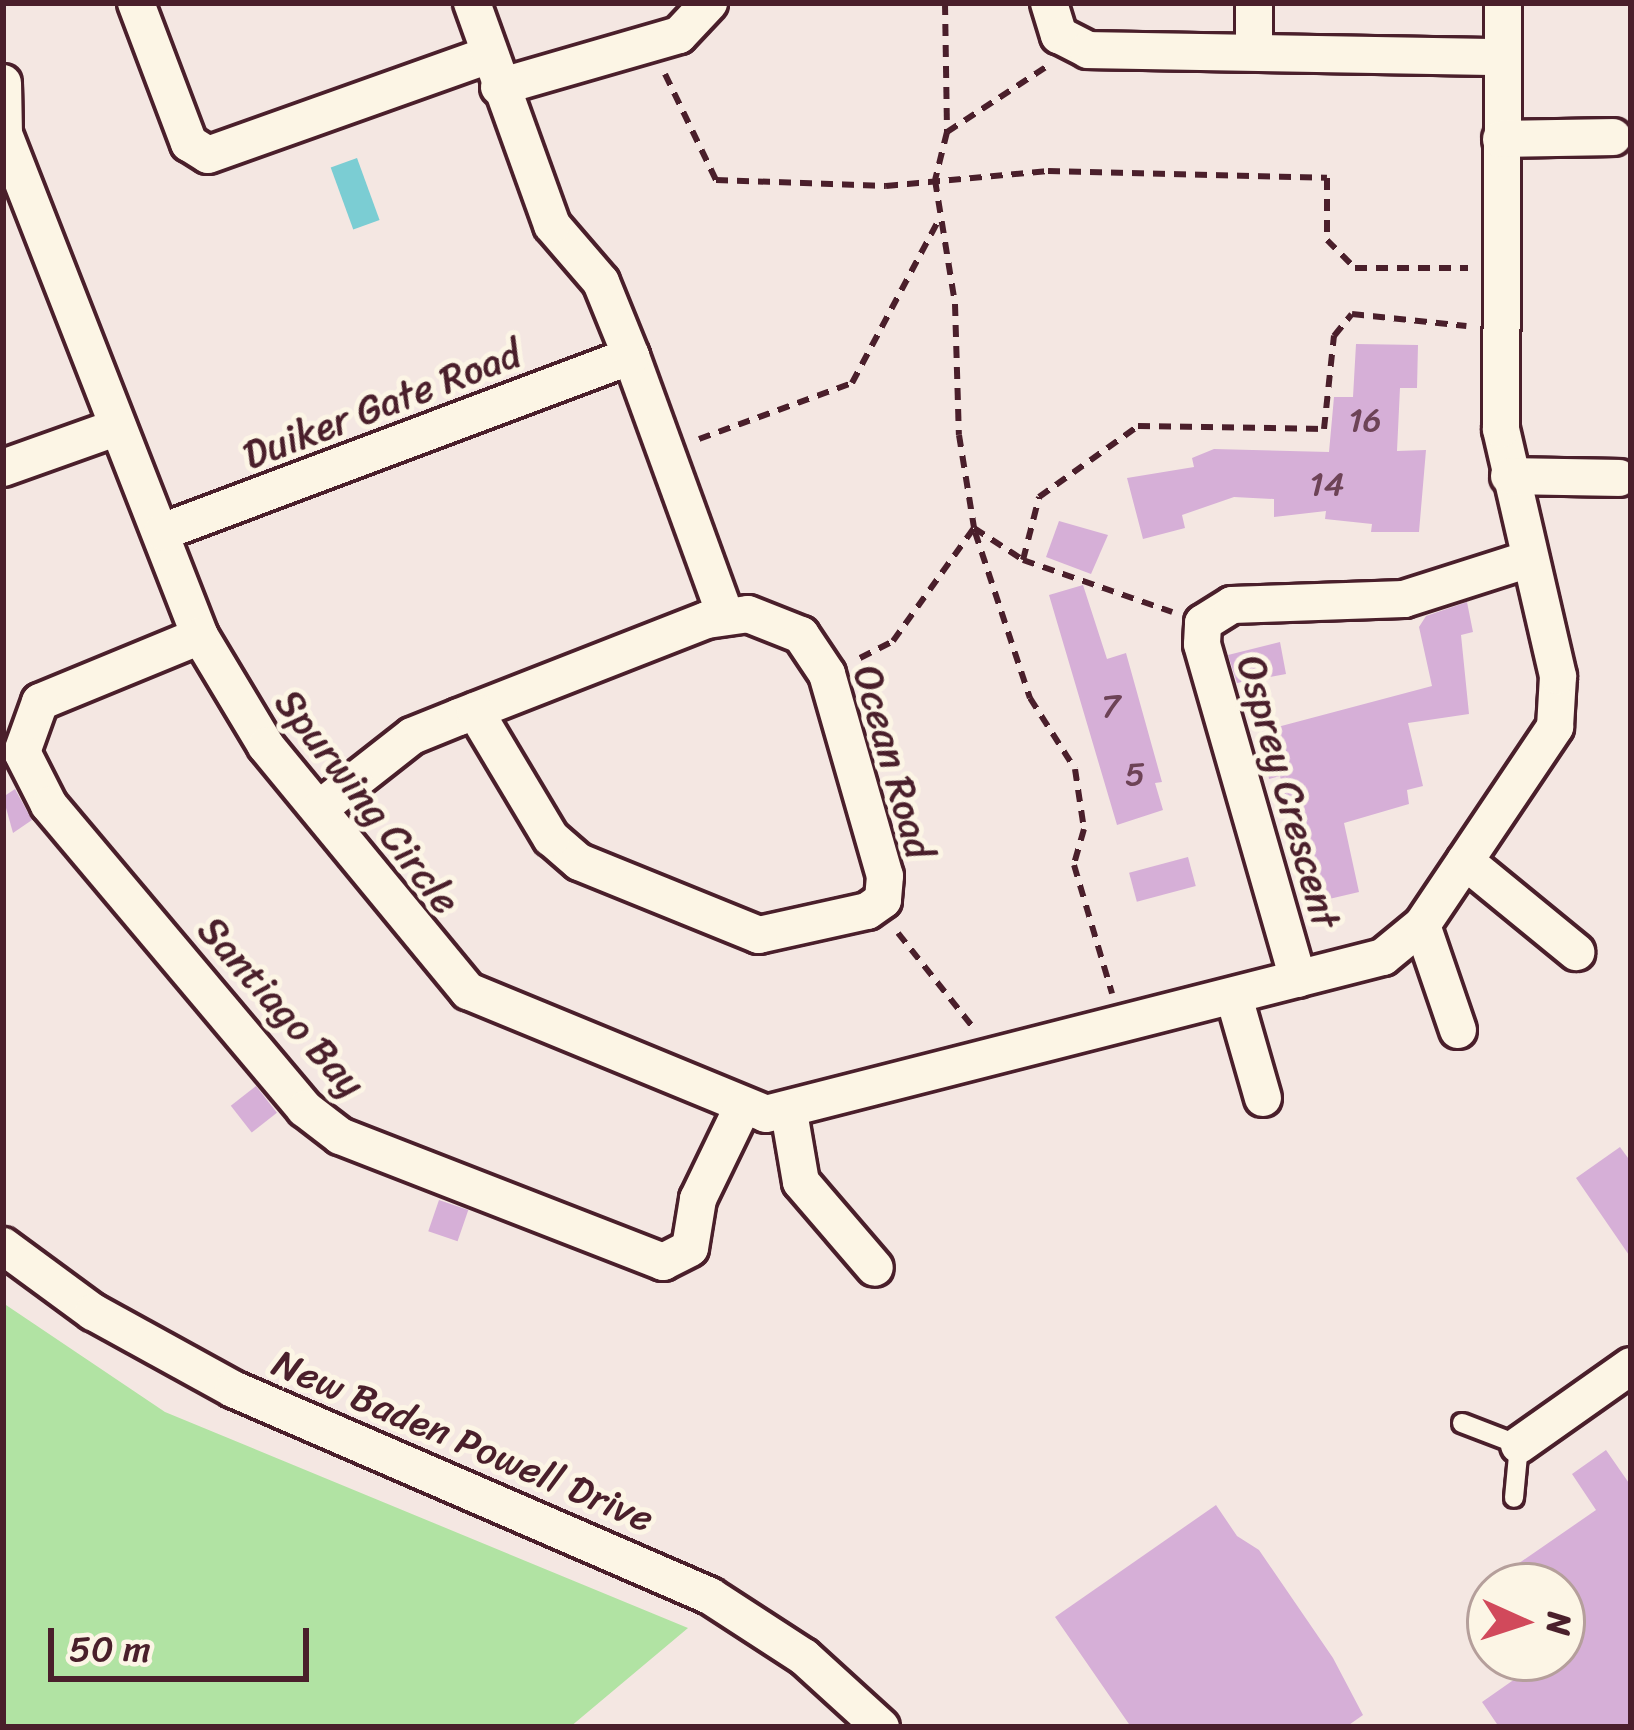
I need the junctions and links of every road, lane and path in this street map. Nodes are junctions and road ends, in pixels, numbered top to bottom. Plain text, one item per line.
1 (136, 3) edge
2 (472, 3) edge
3 (709, 3) edge
4 (945, 3) edge
5 (1049, 3) edge
6 (1254, 3) edge
7 (1504, 3) edge
8 (651, 44) junction
9 (1070, 45) junction
10 (1254, 52) junction
11 (1502, 56) junction
12 (494, 71) junction
13 (3, 83) edge
14 (3, 108) edge
15 (946, 132) junction
16 (3, 133) edge
17 (1612, 137) dead end
18 (1501, 139) junction
19 (935, 180) junction
20 (938, 221) junction
21 (1501, 268) junction
22 (1501, 330) junction
23 (631, 356) junction
24 (118, 427) junction
25 (668, 451) junction
26 (3, 469) edge
27 (1509, 476) junction
28 (1619, 478) dead end
29 (974, 528) junction
30 (162, 532) junction
31 (1529, 559) junction
32 (1023, 560) junction
33 (725, 614) junction
34 (1203, 623) junction
35 (200, 636) junction
36 (827, 674) junction
37 (476, 711) junction
38 (319, 809) junction
39 (1465, 861) junction
40 (877, 907) junction
41 (1422, 925) junction
42 (1576, 952) dead end
43 (1298, 979) junction
44 (1234, 997) junction
45 (1121, 1026) junction
46 (1458, 1030) dead end
47 (998, 1058) junction
48 (1263, 1098) dead end
49 (742, 1108) junction
50 (789, 1112) junction
51 (3, 1246) edge
52 (875, 1268) dead end
53 (1630, 1369) edge
54 (1462, 1423) dead end
55 (1519, 1444) junction
56 (1514, 1498) dead end
57 (881, 1727) edge

1 - 12 street
2 - 12 street
3 - 8 street
4 - 15 path
5 - 9 street
6 - 10 street
7 - 11 street
8 - 12 street
8 - 19 path
9 - 10 street
9 - 15 path
10 - 11 street
11 - 18 street
12 - 23 street
13 - 14 street, Spurwing Circle
14 - 16 street, Spurwing Circle
15 - 19 path
16 - 24 street, Spurwing Circle
17 - 18 street
18 - 21 street
19 - 20 path
19 - 21 path
20 - 25 path
20 - 29 path
21 - 22 street
22 - 27 street
22 - 32 path
23 - 25 street
23 - 30 street, Duiker Gate Road
24 - 26 street
24 - 30 street, Spurwing Circle
25 - 33 street
27 - 28 street
27 - 31 street
29 - 32 path
29 - 36 path
29 - 45 path
30 - 35 street, Spurwing Circle
31 - 34 street, Osprey Crescent
31 - 39 street
32 - 34 path
33 - 36 street, Ocean Road
33 - 37 street
34 - 43 street, Osprey Crescent
35 - 38 street, Spurwing Circle
35 - 49 street, Santiago Bay
36 - 40 street, Ocean Road
37 - 38 street
37 - 40 street, Ocean Road
38 - 49 street, Spurwing Circle
39 - 41 street
39 - 42 street
40 - 47 path
41 - 43 street, Spurwing Circle
41 - 46 street
43 - 44 street, Spurwing Circle
44 - 45 street, Spurwing Circle
44 - 48 street
45 - 47 street, Spurwing Circle
47 - 50 street, Spurwing Circle
49 - 50 street, Spurwing Circle
50 - 52 street
51 - 57 street, New Baden Powell Drive
53 - 55 street
54 - 55 lane
55 - 56 lane

